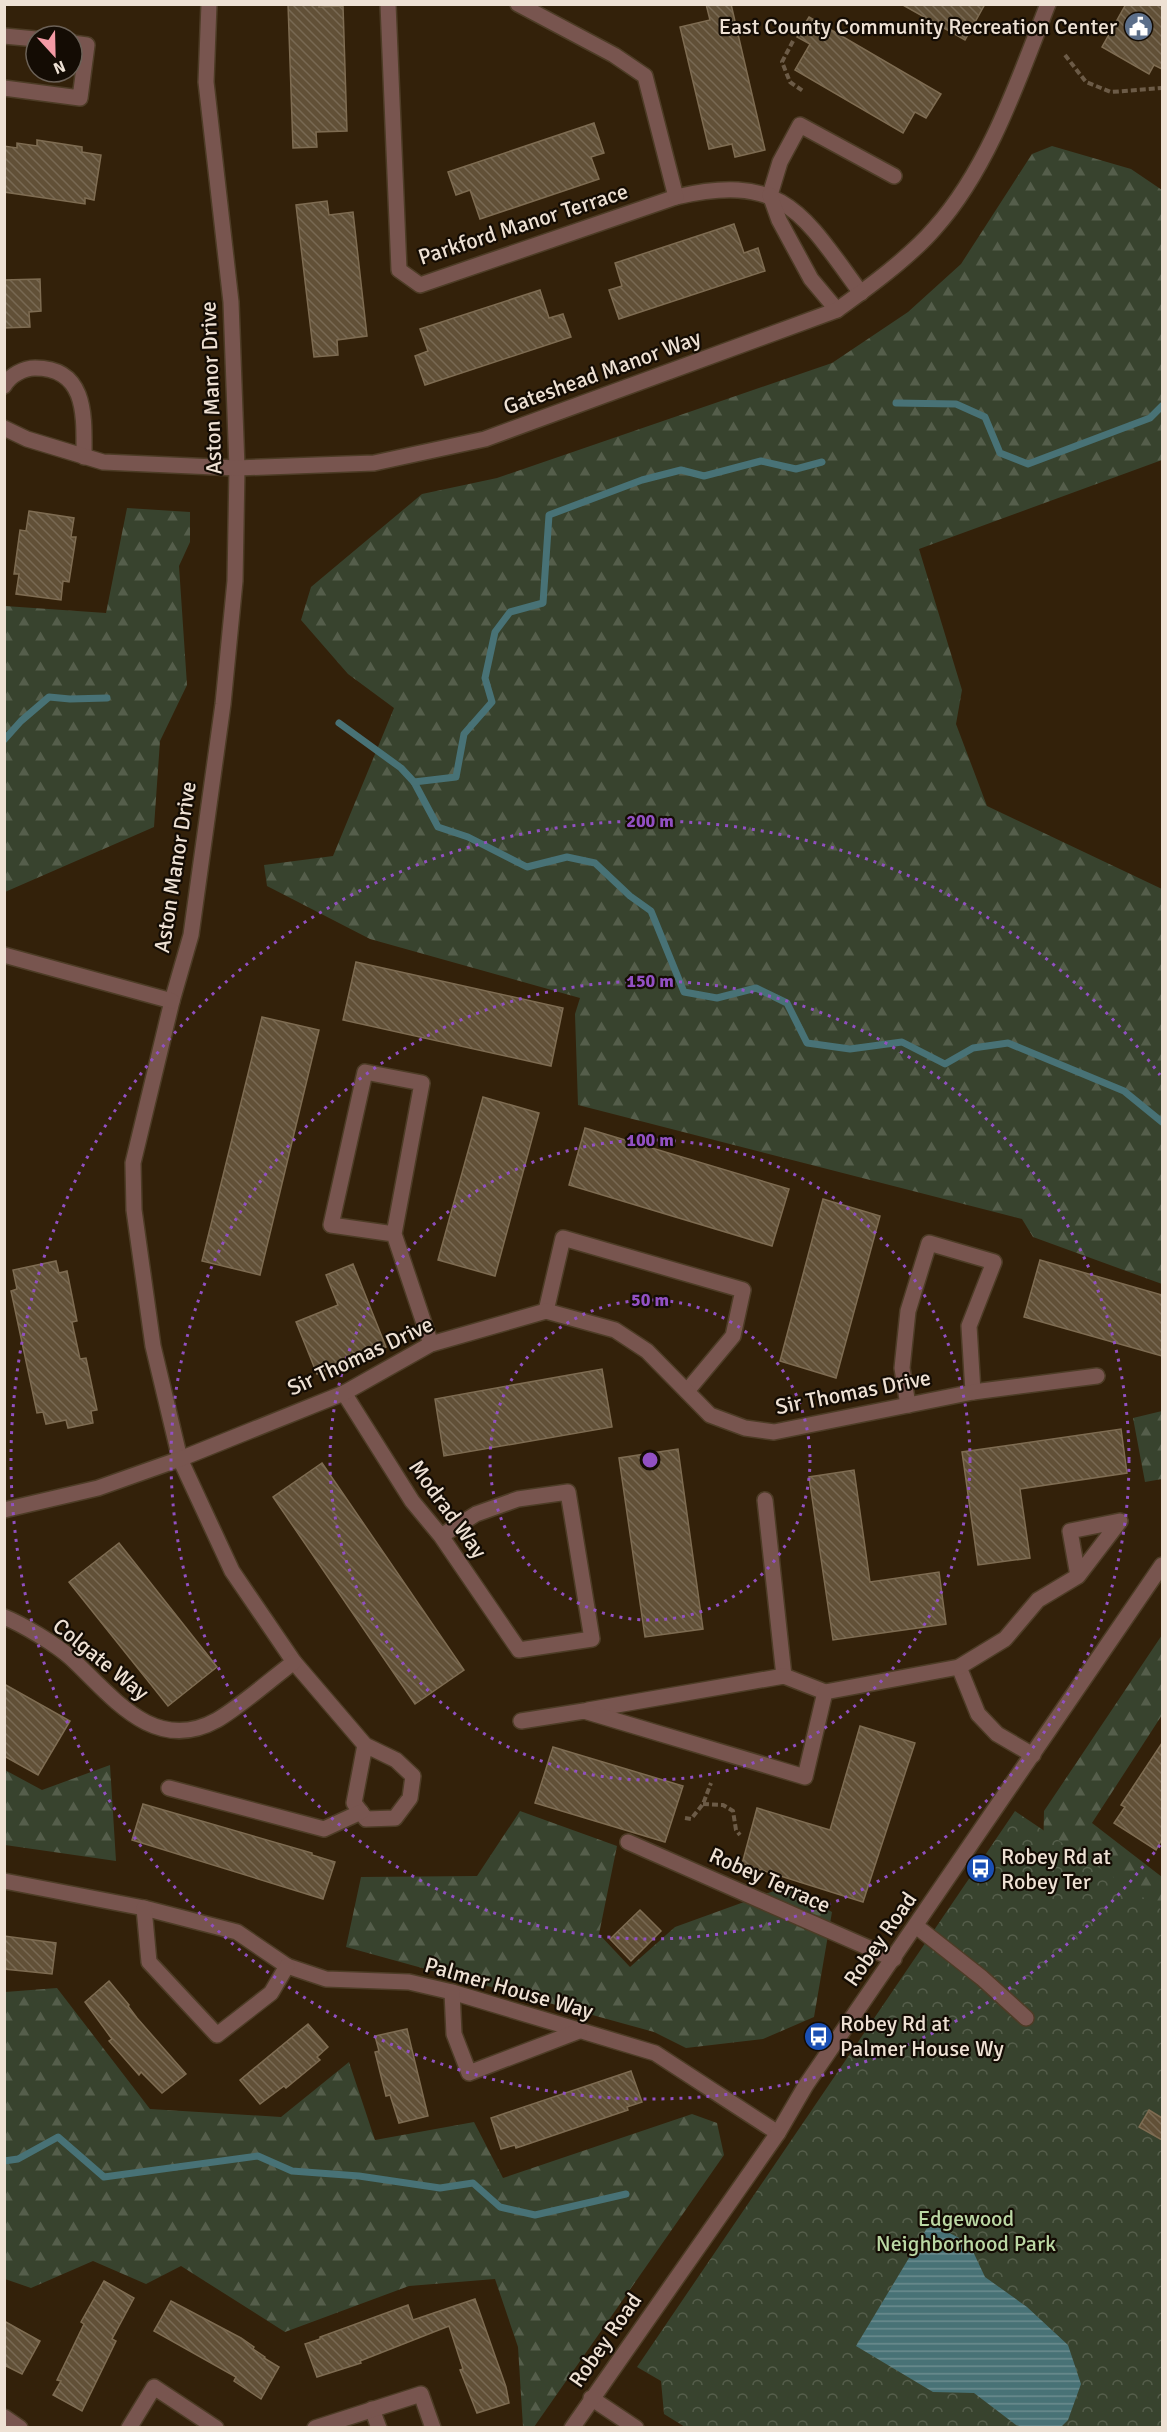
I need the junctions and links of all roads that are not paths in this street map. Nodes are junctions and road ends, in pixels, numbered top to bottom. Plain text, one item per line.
1 (209, 4) edge
2 (388, 4) edge
3 (518, 4) edge
4 (1048, 4) edge
5 (4, 36) edge
6 (24, 38) edge
7 (84, 45) edge
8 (84, 68) edge
9 (82, 84) edge
10 (4, 88) edge
11 (894, 176) dead end
12 (770, 195) junction
13 (676, 197) junction
14 (861, 293) junction
15 (837, 310) junction
16 (4, 386) edge
17 (4, 428) edge
18 (84, 457) junction
19 (237, 468) junction
20 (5, 959) edge
21 (172, 1001) junction
22 (394, 1234) junction
23 (546, 1311) junction
24 (431, 1344) junction
25 (1097, 1376) dead end
26 (687, 1391) junction
27 (973, 1392) junction
28 (344, 1393) junction
29 (908, 1405) junction
30 (180, 1459) junction
31 (765, 1500) dead end
32 (5, 1506) edge
33 (441, 1536) junction
34 (1162, 1565) edge
35 (1078, 1576) dead end
36 (4, 1617) edge
37 (294, 1662) junction
38 (959, 1667) junction
39 (784, 1676) junction
40 (825, 1692) junction
41 (584, 1711) junction
42 (521, 1721) dead end
43 (365, 1745) junction
44 (1033, 1755) junction
45 (169, 1788) dead end
46 (361, 1812) junction
47 (628, 1842) dead end
48 (4, 1881) edge
49 (144, 1908) junction
50 (916, 1926) junction
51 (894, 1959) junction
52 (287, 1966) junction
53 (452, 1992) junction
54 (1026, 2018) dead end
55 (579, 2031) junction
56 (778, 2133) junction
57 (591, 2398) junction
58 (372, 2409) junction
59 (4, 2416) edge
60 (20, 2427) edge
61 (129, 2427) edge
62 (216, 2427) edge
63 (315, 2427) edge
64 (379, 2427) edge
65 (433, 2427) edge
66 (572, 2427) edge
67 (636, 2427) edge

1 - 19 street, Aston Manor Drive
2 - 13 street, Parkford Manor Terrace
3 - 13 street
4 - 14 street, Gateshead Manor Way
5 - 6 street
7 - 8 street
9 - 10 street
11 - 12 street
12 - 13 street
12 - 14 street
12 - 15 street
14 - 15 street, Gateshead Manor Way
15 - 19 street, Gateshead Manor Way
16 - 18 street
17 - 18 street, Gateshead Manor Way
18 - 19 street, Gateshead Manor Way
19 - 21 street, Aston Manor Drive
20 - 21 street
21 - 30 street, Aston Manor Drive
22 - 22 street
22 - 24 street
23 - 24 street, Sir Thomas Drive
23 - 26 street, Sir Thomas Drive
23 - 26 street
24 - 28 street, Sir Thomas Drive
25 - 27 street, Sir Thomas Drive
26 - 29 street, Sir Thomas Drive
27 - 29 street, Sir Thomas Drive
27 - 29 street
28 - 30 street, Sir Thomas Drive
28 - 33 street, Modrad Way
30 - 32 street, Sir Thomas Drive
30 - 37 street, Aston Manor Drive
31 - 39 street
33 - 33 street, Modrad Way
34 - 44 street, Robey Road
35 - 38 street
36 - 37 street, Colgate Way
37 - 43 street, Aston Manor Drive
38 - 40 street
38 - 44 street
39 - 40 street
39 - 41 street
40 - 41 street
41 - 42 street
43 - 46 street
43 - 46 street, Aston Manor Drive
44 - 50 street, Robey Road
45 - 46 street
47 - 51 street, Robey Terrace
48 - 49 street, Palmer House Way
49 - 52 street, Palmer House Way
49 - 52 street
50 - 51 street, Robey Road
50 - 54 street
51 - 56 street, Robey Road
52 - 53 street, Palmer House Way
53 - 55 street, Palmer House Way
53 - 55 street
55 - 56 street, Palmer House Way
56 - 57 street, Robey Road
57 - 66 street, Robey Road
57 - 67 street
58 - 63 street
58 - 64 street
58 - 65 street
59 - 60 street
61 - 62 street

